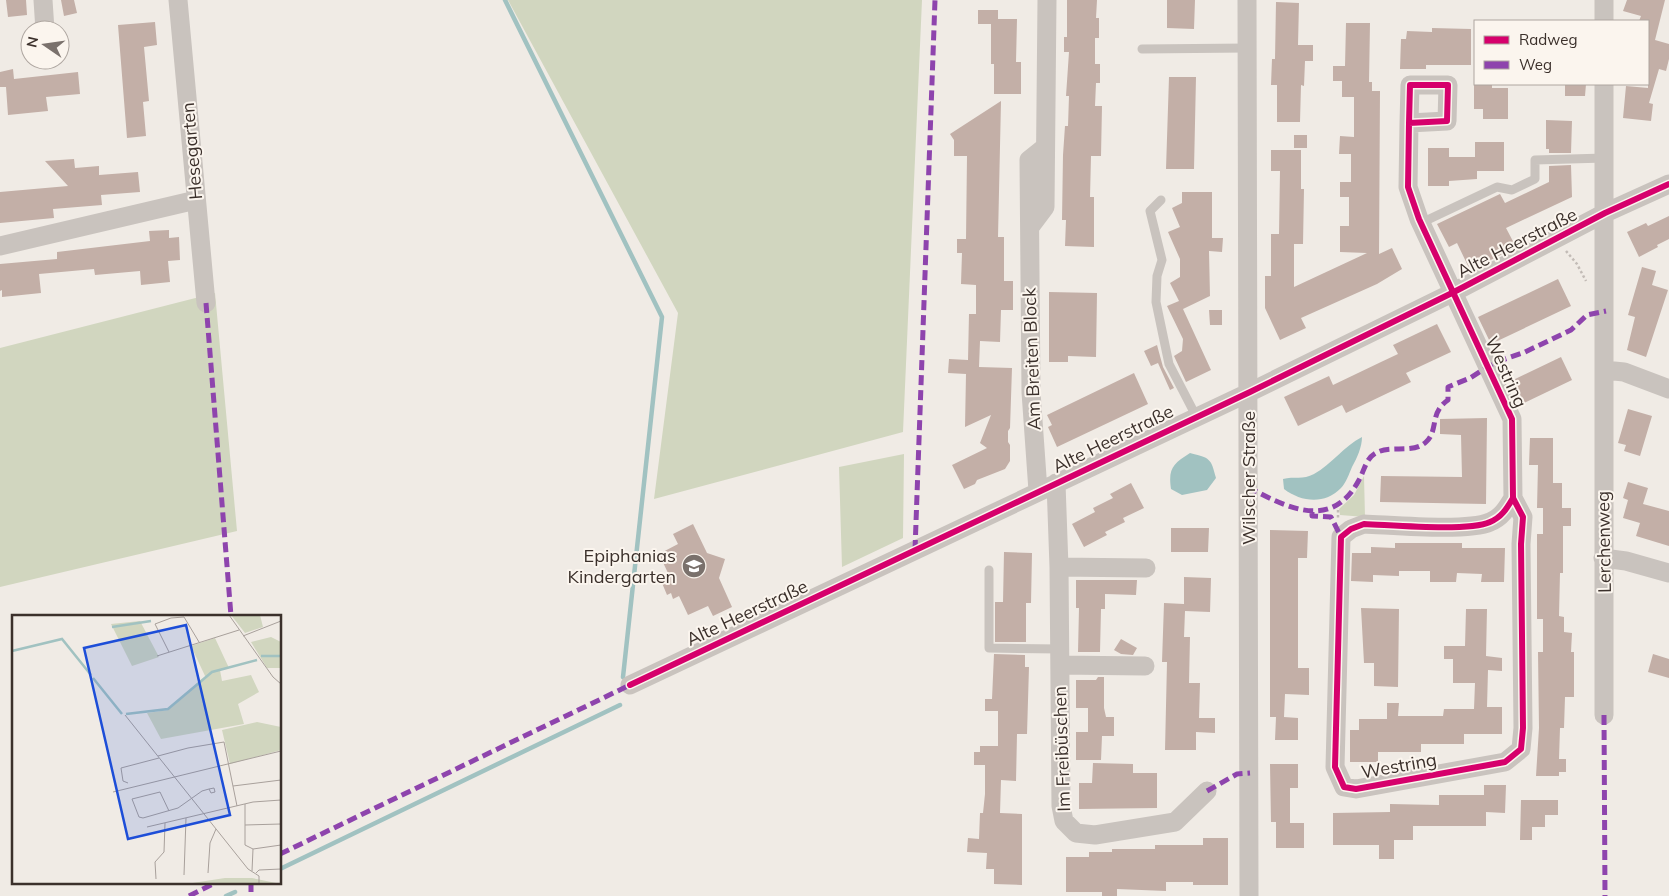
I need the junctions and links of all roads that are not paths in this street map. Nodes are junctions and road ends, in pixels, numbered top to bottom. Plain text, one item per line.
1 (43, 0) edge
2 (178, 0) edge
3 (1047, 0) edge
4 (1247, 0) edge
5 (1604, 0) edge
6 (44, 20) edge
7 (1604, 20) edge
8 (1247, 48) junction
9 (1142, 49) dead end
10 (1604, 85) edge
11 (1409, 123) dead end
12 (1605, 158) junction
13 (1669, 184) edge
14 (196, 200) junction
15 (1161, 200) dead end
16 (1605, 214) junction
17 (1421, 223) junction
18 (0, 246) edge
19 (1452, 293) junction
20 (206, 303) dead end
21 (1604, 370) junction
22 (1669, 389) edge
23 (1250, 392) junction
24 (1196, 416) junction
25 (1056, 483) junction
26 (1038, 491) junction
27 (1514, 498) junction
28 (1490, 522) junction
29 (1521, 544) junction
30 (1603, 558) junction
31 (1059, 567) junction
32 (1146, 568) dead end
33 (989, 570) dead end
34 (1669, 573) edge
35 (1060, 657) junction
36 (1145, 666) dead end
37 (630, 685) dead end
38 (1604, 715) dead end
39 (1207, 791) dead end
40 (1249, 896) edge

1 - 6 street
2 - 14 street, Hesegarten
3 - 26 street, Am Breiten Block
4 - 8 street, Wilscher Straße
5 - 7 street
8 - 9 lane
8 - 23 street, Wilscher Straße
10 - 12 street, Lerchenweg
11 - 17 street, Westring
12 - 16 street, Lerchenweg
12 - 17 lane
13 - 16 street, Alte Heerstraße
14 - 18 street
14 - 20 street, Hesegarten
15 - 24 lane
16 - 19 street, Alte Heerstraße
16 - 21 street, Lerchenweg
17 - 19 street, Westring
19 - 23 street, Alte Heerstraße
19 - 27 street, Westring
21 - 22 street
21 - 30 street, Lerchenweg
23 - 24 street, Alte Heerstraße
23 - 40 street, Wilscher Straße
24 - 25 street, Alte Heerstraße
25 - 26 street, Alte Heerstraße
25 - 31 street, Im Freibüschen
26 - 37 street, Alte Heerstraße
27 - 28 street, Westring
27 - 29 street, Westring
28 - 29 street
28 - 29 street, Westring
30 - 34 street
30 - 38 street, Lerchenweg
31 - 32 street
31 - 35 street, Im Freibüschen
33 - 35 lane
35 - 36 street, Im Freibüschen
35 - 39 street, Im Freibüschen

